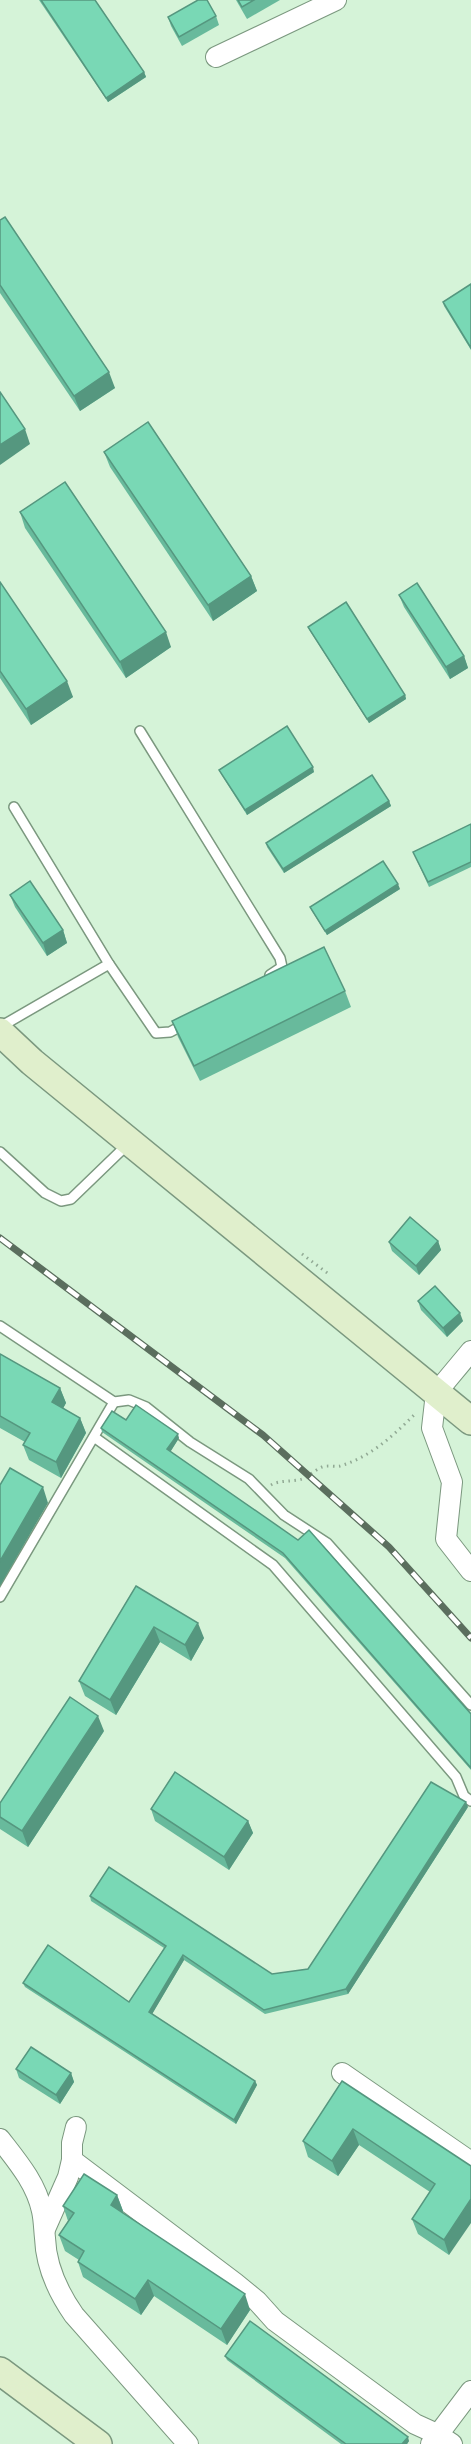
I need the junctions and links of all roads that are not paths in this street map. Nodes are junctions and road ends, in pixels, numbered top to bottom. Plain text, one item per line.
1 (336, 0) edge
2 (216, 57) dead end
3 (140, 731) dead end
4 (14, 807) dead end
5 (109, 964) junction
6 (257, 982) edge
7 (189, 1021) edge
8 (0, 1027) edge
9 (0, 1032) edge
10 (130, 1141) junction
11 (0, 1152) edge
12 (0, 1326) edge
13 (471, 1351) edge
14 (436, 1393) junction
15 (114, 1402) junction
16 (471, 1421) edge
17 (94, 1437) junction
18 (471, 1571) edge
19 (0, 1597) edge
20 (471, 1705) edge
21 (471, 1801) edge
22 (342, 2073) dead end
23 (76, 2127) dead end
24 (0, 2139) edge
25 (72, 2160) junction
26 (471, 2162) edge
27 (45, 2229) junction
28 (0, 2371) edge
29 (471, 2391) edge
30 (440, 2441) edge
31 (98, 2444) edge
32 (188, 2444) edge

1 - 2 street
3 - 6 lane
4 - 5 lane
5 - 7 lane
5 - 8 lane
9 - 10 street
10 - 11 lane
10 - 14 street
12 - 15 lane
13 - 14 street
14 - 16 street
14 - 18 street
15 - 17 lane
15 - 20 lane
17 - 19 lane
17 - 21 lane
22 - 26 street
23 - 25 street
24 - 27 street
25 - 27 street
25 - 30 street
27 - 32 street
28 - 31 street
29 - 30 street

